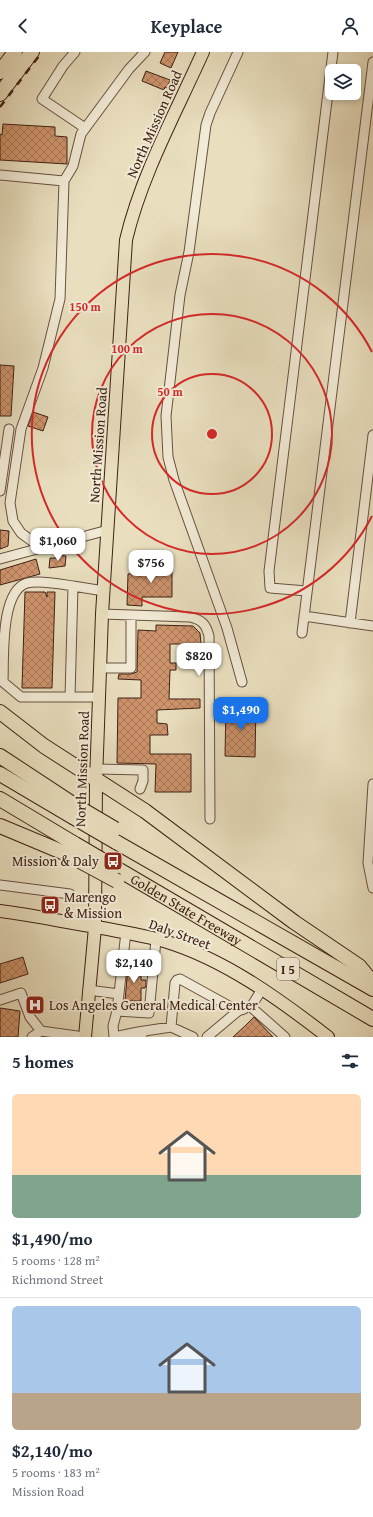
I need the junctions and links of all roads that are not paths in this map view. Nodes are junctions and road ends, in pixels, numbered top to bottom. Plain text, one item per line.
1 (15, 52) edge
2 (32, 52) edge
3 (75, 52) edge
4 (145, 52) edge
5 (203, 52) edge
6 (238, 52) edge
7 (333, 52) edge
8 (373, 62) edge
9 (0, 72) edge
10 (0, 94) edge
11 (85, 128) junction
12 (0, 175) edge
13 (64, 180) junction
14 (4, 428) edge
15 (21, 429) junction
16 (373, 435) edge
17 (0, 491) edge
18 (108, 530) junction
19 (50, 546) junction
20 (0, 559) edge
21 (72, 586) junction
22 (104, 590) junction
23 (307, 591) junction
24 (102, 614) junction
25 (131, 615) junction
26 (304, 616) junction
27 (350, 623) junction
28 (373, 626) edge
29 (302, 633) dead end
30 (2, 651) edge
31 (100, 668) junction
32 (2, 681) edge
33 (242, 682) dead end
34 (70, 697) junction
35 (99, 697) junction
36 (0, 712) edge
37 (0, 724) edge
38 (44, 746) junction
39 (0, 756) edge
40 (0, 774) edge
41 (96, 775) junction
42 (373, 784) edge
43 (140, 789) dead end
44 (0, 800) edge
45 (75, 811) junction
46 (210, 819) dead end
47 (0, 826) edge
48 (71, 849) junction
49 (0, 885) edge
50 (373, 888) edge
51 (70, 894) dead end
52 (0, 911) edge
53 (95, 927) junction
54 (126, 932) junction
55 (156, 940) junction
56 (373, 983) edge
57 (262, 989) junction
58 (373, 989) edge
59 (88, 990) junction
60 (119, 994) junction
61 (0, 1000) edge
62 (251, 1008) junction
63 (238, 1010) junction
64 (117, 1011) junction
65 (373, 1019) edge
66 (171, 1027) junction
67 (41, 1031) junction
68 (141, 1035) edge
69 (32, 1037) edge
70 (84, 1037) edge
71 (114, 1037) edge
72 (193, 1037) edge
73 (207, 1037) edge
74 (285, 1037) edge
75 (328, 1037) edge

1 - 9 highway
2 - 10 highway
3 - 11 street
4 - 11 street
5 - 18 main road, North Mission Road
6 - 33 street
7 - 23 street
8 - 23 street
11 - 13 street
12 - 13 street
13 - 15 street
14 - 15 street
14 - 17 street
15 - 19 street
16 - 27 street
18 - 19 street
18 - 22 main road, North Mission Road
19 - 20 street
21 - 22 street
21 - 30 street
21 - 34 street
22 - 24 main road, North Mission Road
23 - 26 street
24 - 25 street
24 - 31 main road, North Mission Road
25 - 31 street
25 - 46 street
26 - 27 street
26 - 29 street
27 - 28 street
30 - 32 street
31 - 35 main road, North Mission Road
32 - 34 street
34 - 35 street
35 - 41 main road, North Mission Road
36 - 38 highway
37 - 38 highway
38 - 41 highway
39 - 45 highway
40 - 45 highway
41 - 43 street
41 - 53 main road, North Mission Road
41 - 56 highway
42 - 50 street
44 - 48 highway
45 - 58 highway, Golden State Freeway / I 5, bridge
47 - 48 highway
48 - 65 highway, Golden State Freeway / I 5, bridge
49 - 51 street
52 - 53 main road, Daly Street
53 - 54 main road, Daly Street
53 - 59 main road, North Mission Road
54 - 55 main road, Daly Street
54 - 60 street
55 - 57 main road, Daly Street
55 - 64 street
57 - 62 street
57 - 75 main road, Daly Street
59 - 60 street
59 - 70 main road, North Mission Road
60 - 64 street
61 - 67 street
62 - 63 street
62 - 74 street
63 - 66 street
63 - 73 street
64 - 71 street
66 - 68 street
66 - 72 street
67 - 69 street
67 - 70 street
68 - 71 street

